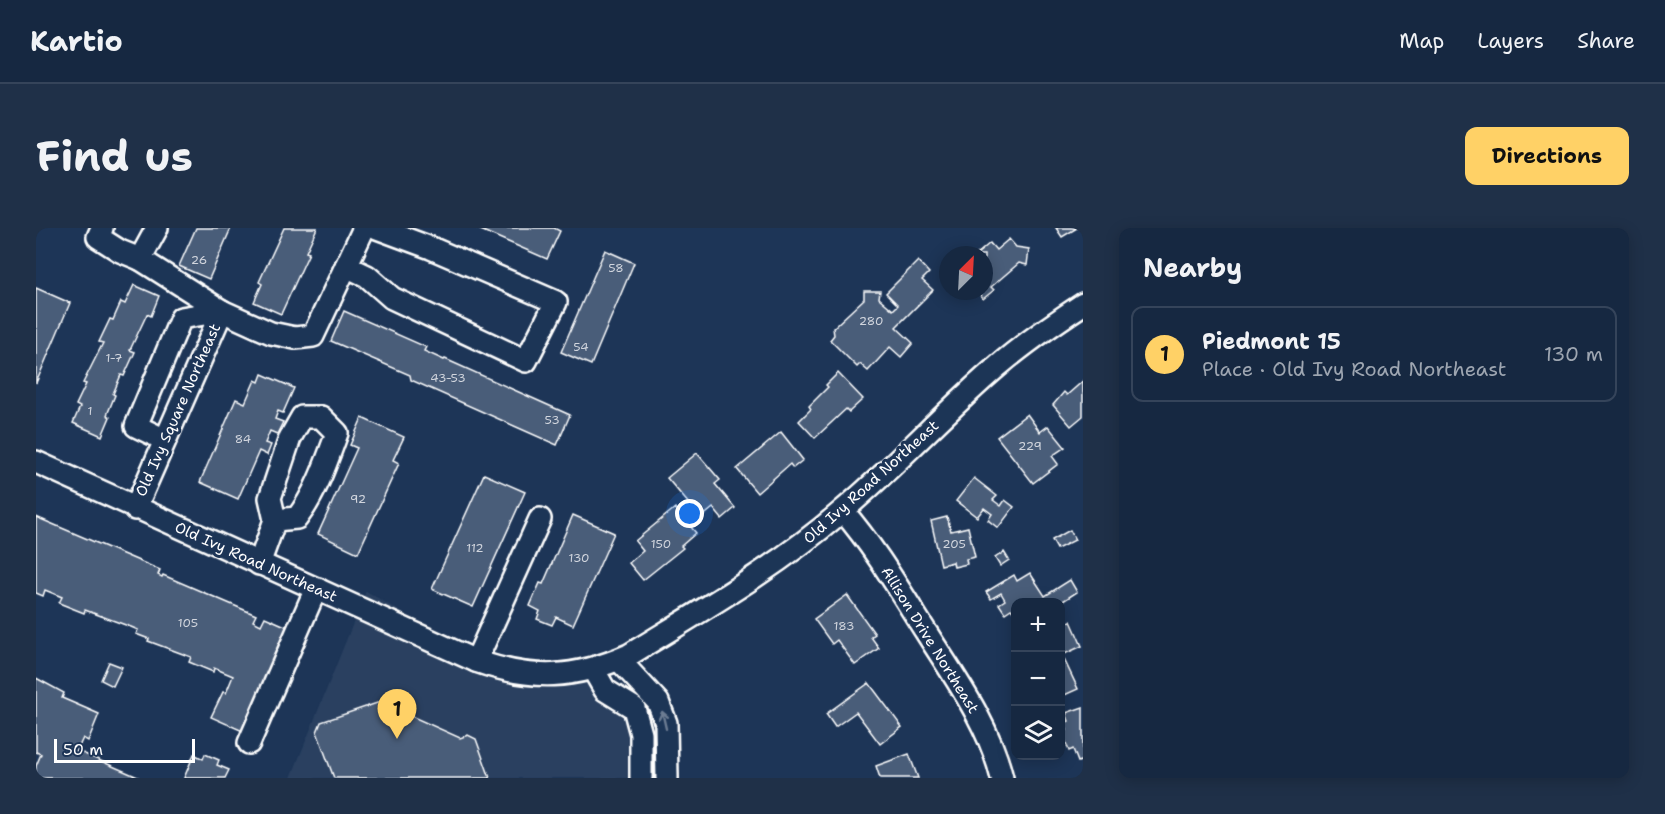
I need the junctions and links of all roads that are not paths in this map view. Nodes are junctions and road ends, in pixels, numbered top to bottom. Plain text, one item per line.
1 (102, 228) edge
2 (157, 228) edge
3 (364, 228) edge
4 (377, 228) edge
5 (140, 259) junction
6 (346, 266) junction
7 (1083, 304) edge
8 (222, 311) junction
9 (165, 440) junction
10 (36, 462) edge
11 (135, 508) junction
12 (843, 511) junction
13 (540, 519) dead end
14 (275, 520) junction
15 (260, 564) junction
16 (318, 589) junction
17 (619, 660) junction
18 (477, 661) junction
19 (593, 669) junction
20 (249, 743) dead end
21 (641, 778) edge
22 (667, 778) edge
23 (1002, 778) edge

1 - 5 street, Old Ivy Square Northeast
2 - 5 street
3 - 6 street, Old Ivy Square Northeast
4 - 6 street
5 - 8 street, Old Ivy Square Northeast
6 - 8 street, Old Ivy Square Northeast
7 - 12 street, Old Ivy Road Northeast
8 - 9 street, Old Ivy Square Northeast
8 - 9 street
9 - 11 street, Old Ivy Square Northeast
10 - 11 street, Old Ivy Road Northeast
11 - 15 street, Old Ivy Road Northeast
12 - 17 street, Old Ivy Road Northeast
12 - 23 street, Allison Drive Northeast
13 - 18 street
14 - 14 street
14 - 15 street
15 - 16 street, Old Ivy Road Northeast
16 - 18 street, Old Ivy Road Northeast
16 - 20 street
17 - 19 street, Old Ivy Road Northeast
22 -> 17 street
18 - 19 street, Old Ivy Road Northeast
19 - 21 street

